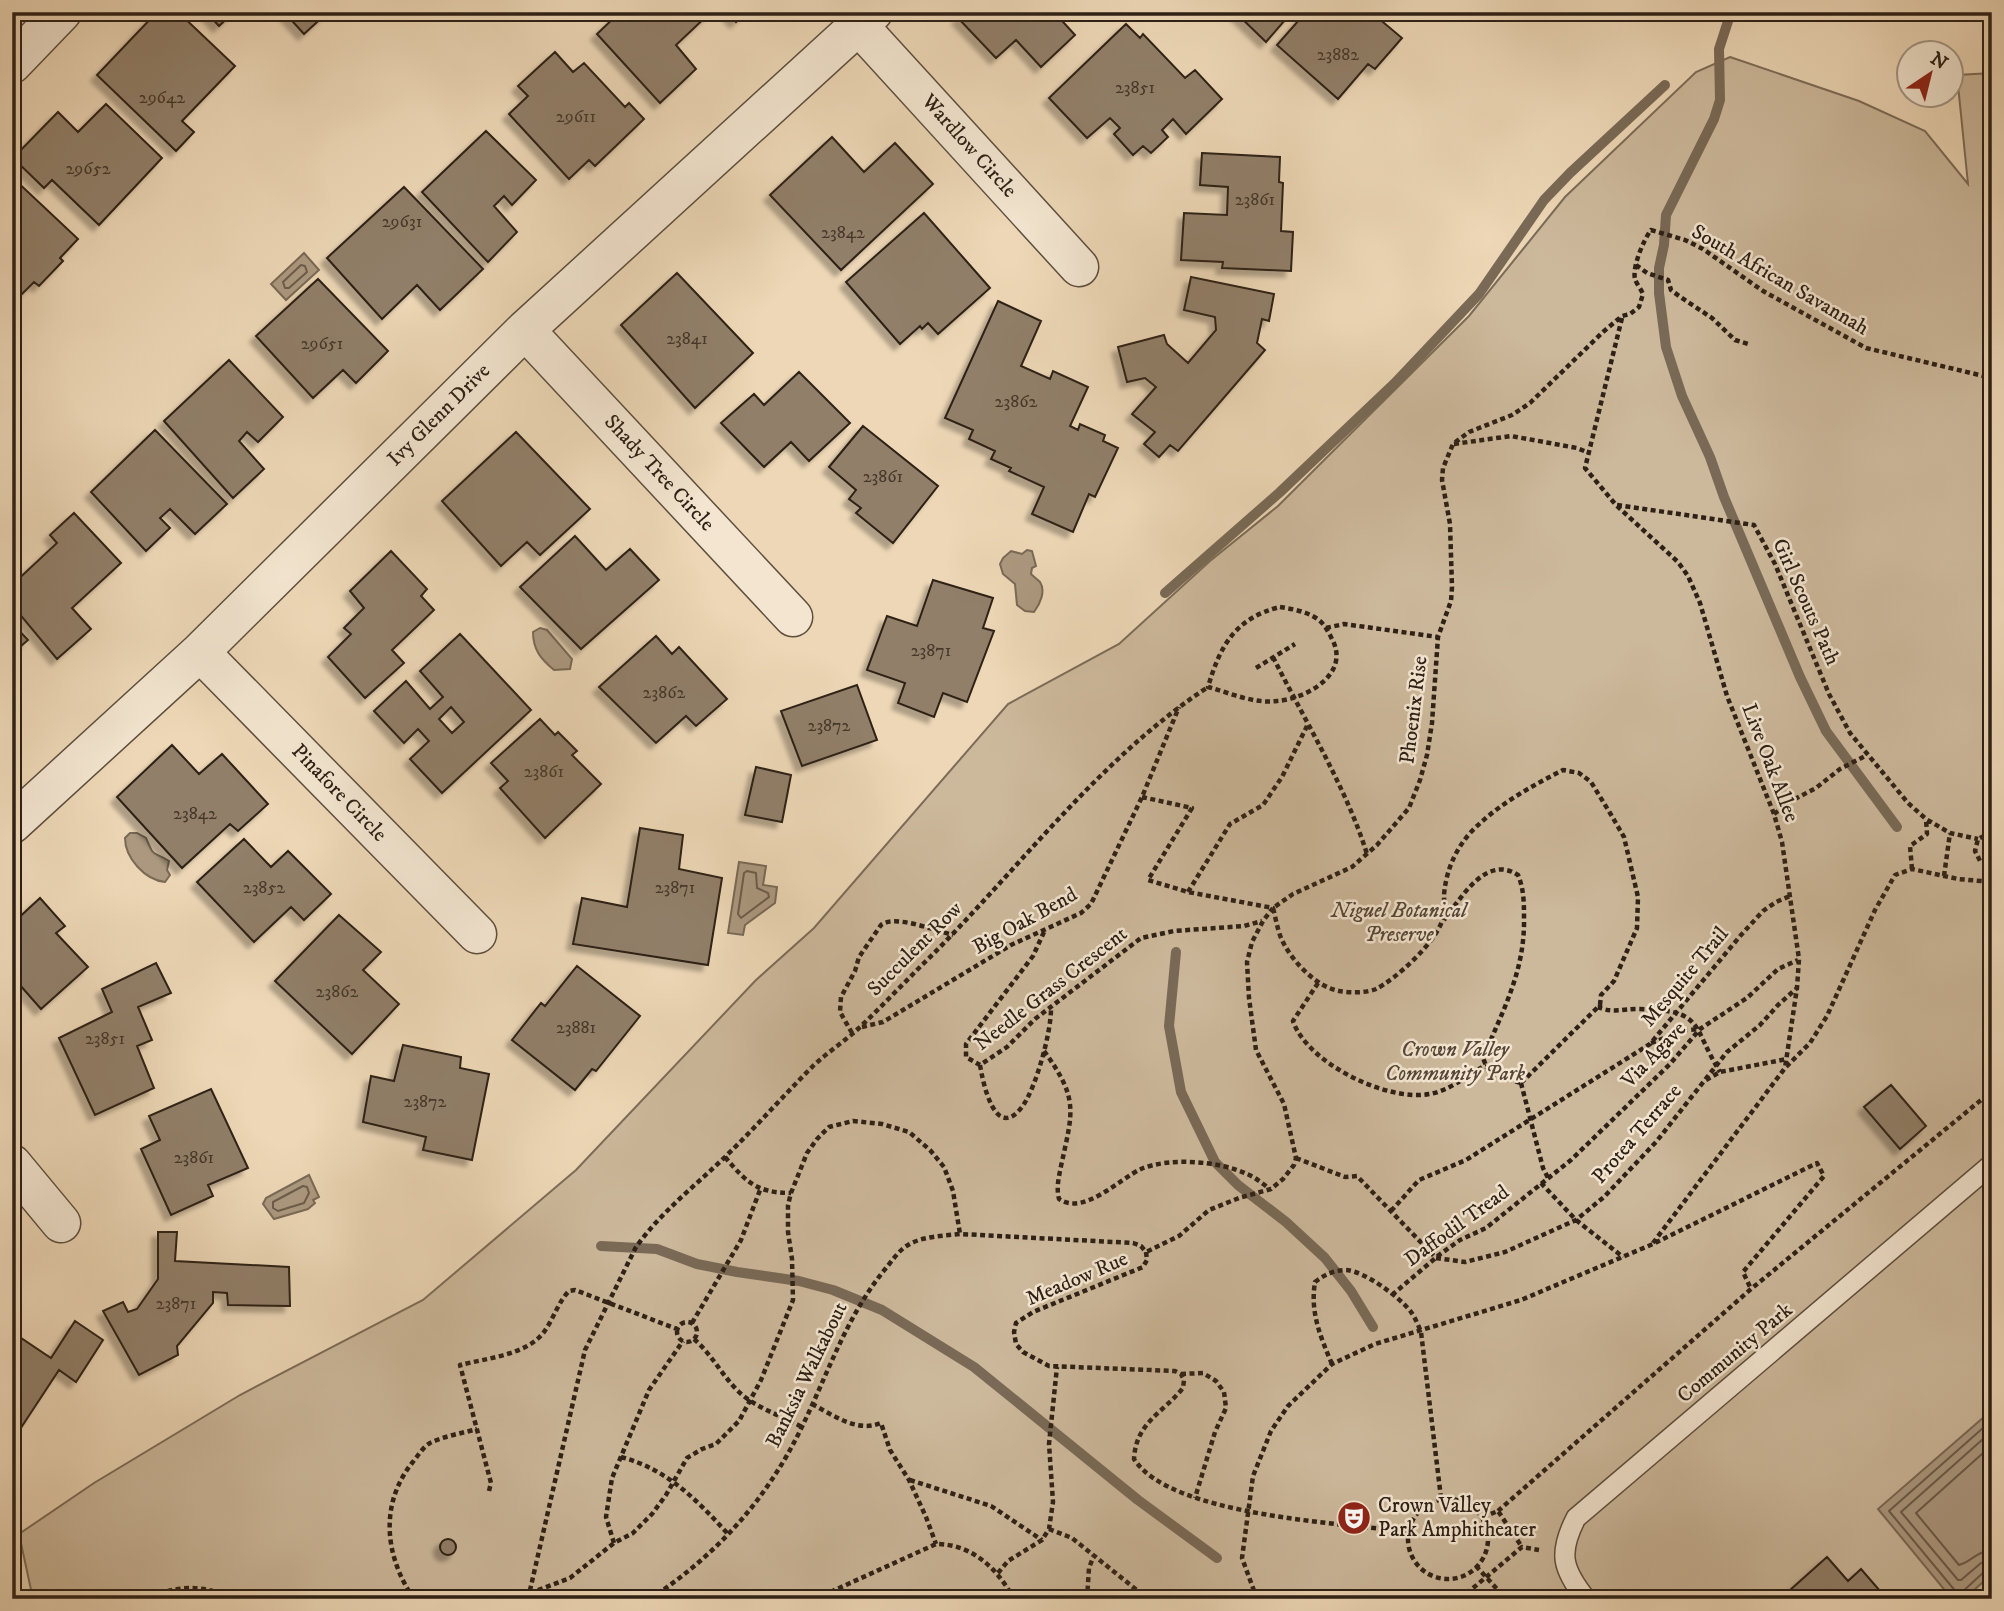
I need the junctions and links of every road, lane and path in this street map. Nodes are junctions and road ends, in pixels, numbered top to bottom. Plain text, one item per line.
1 (62, 12) edge
2 (866, 19) edge
3 (12, 64) edge
4 (1636, 265) junction
5 (1079, 267) dead end
6 (1622, 316) junction
7 (525, 330) junction
8 (1748, 344) dead end
9 (1992, 378) edge
10 (1454, 444) junction
11 (1589, 453) junction
12 (1616, 505) junction
13 (793, 617) dead end
14 (1326, 628) junction
15 (1438, 637) junction
16 (1295, 644) dead end
17 (200, 652) junction
18 (1273, 657) junction
19 (1256, 668) dead end
20 (1208, 687) junction
21 (1293, 698) junction
22 (1179, 706) junction
23 (1307, 725) junction
24 (1867, 755) junction
25 (1142, 797) junction
26 (1774, 814) junction
27 (1926, 818) junction
28 (12, 824) edge
29 (1950, 832) junction
30 (1992, 832) edge
31 (1978, 839) junction
32 (1367, 853) junction
33 (1992, 866) edge
34 (1912, 869) junction
35 (1944, 876) junction
36 (1992, 882) edge
37 (1188, 892) junction
38 (1790, 896) junction
39 (1273, 908) junction
40 (1263, 920) junction
41 (1442, 921) junction
42 (1044, 932) junction
43 (477, 934) dead end
44 (954, 935) junction
45 (1799, 959) junction
46 (1318, 983) junction
47 (1797, 988) junction
48 (1600, 1005) junction
49 (1051, 1008) junction
50 (1676, 1013) junction
51 (859, 1028) junction
52 (1700, 1029) junction
53 (852, 1033) junction
54 (1650, 1044) junction
55 (1044, 1051) junction
56 (1787, 1059) junction
57 (1716, 1064) junction
58 (980, 1065) junction
59 (1486, 1065) junction
60 (1785, 1068) junction
61 (1720, 1072) junction
62 (1702, 1082) junction
63 (1521, 1083) junction
64 (1992, 1091) edge
65 (1531, 1119) junction
66 (725, 1157) junction
67 (1296, 1158) junction
68 (12, 1164) edge
69 (1992, 1164) edge
70 (1548, 1178) junction
71 (1541, 1183) junction
72 (1270, 1189) junction
73 (760, 1190) junction
74 (791, 1193) junction
75 (1391, 1211) junction
76 (1576, 1220) junction
77 (61, 1223) dead end
78 (960, 1234) junction
79 (1653, 1244) junction
80 (1146, 1252) junction
81 (1623, 1256) junction
82 (1436, 1258) junction
83 (1751, 1289) junction
84 (1392, 1295) junction
85 (608, 1304) junction
86 (692, 1323) junction
87 (677, 1329) junction
88 (1420, 1332) junction
89 (694, 1339) junction
90 (683, 1341) junction
91 (1332, 1364) junction
92 (1057, 1367) junction
93 (1181, 1374) junction
94 (752, 1402) junction
95 (812, 1404) junction
96 (802, 1427) junction
97 (477, 1429) junction
98 (621, 1457) junction
99 (674, 1480) junction
100 (909, 1480) junction
101 (489, 1491) dead end
102 (1195, 1498) junction
103 (1441, 1498) junction
104 (1248, 1511) junction
105 (1498, 1511) junction
106 (1483, 1517) junction
107 (1049, 1529) junction
108 (1408, 1532) junction
109 (728, 1534) junction
110 (1042, 1540) junction
111 (614, 1543) junction
112 (936, 1544) junction
113 (1522, 1547) junction
114 (1564, 1553) junction
115 (1094, 1555) junction
116 (1476, 1566) junction
117 (998, 1573) junction
118 (1486, 1577) junction
119 (151, 1596) dead end
120 (528, 1596) edge
121 (823, 1597) edge
122 (234, 1599) edge
123 (414, 1599) edge
124 (650, 1599) edge
125 (815, 1599) edge
126 (1014, 1599) edge
127 (1087, 1599) edge
128 (1148, 1599) edge
129 (1257, 1599) edge
130 (1460, 1599) edge
131 (1506, 1599) edge
132 (1586, 1599) edge

1 - 3 street
2 - 5 street, Wardlow Circle
2 - 7 street, Ivy Glenn Drive
4 - 6 path
4 - 8 path
4 - 9 path, South African Savannah
6 - 10 path
6 - 11 path
7 - 13 street, Shady Tree Circle
7 - 17 street, Ivy Glenn Drive
10 - 11 path
10 - 15 path, Phoenix Rise
11 - 12 path
12 - 24 path, Girl Scouts Path
12 - 26 path, Live Oak Allee
14 - 15 path
14 - 20 path
14 - 21 path
15 - 32 path, Phoenix Rise
16 - 18 path
17 - 28 street, Ivy Glenn Drive
17 - 43 street, Pinafore Circle
18 - 19 path
18 - 21 path
20 - 21 path
20 - 22 path, Succulent Row
21 - 23 path
22 - 25 path, Big Oak Bend
22 - 44 path, Succulent Row
23 - 32 path
23 - 37 path
24 - 26 path
24 - 27 path, Girl Scouts Path
25 - 37 path
25 - 42 path, Big Oak Bend
26 - 38 path, Live Oak Allee
27 - 29 path, Girl Scouts Path
27 - 34 path
29 - 31 path, Girl Scouts Path
29 - 35 path
30 - 31 path
31 - 33 path
32 - 39 path, Phoenix Rise
34 - 35 path
34 - 60 path
35 - 36 path
37 - 39 path
38 - 45 path, Live Oak Allee
38 - 50 path, Mesquite Trail
39 - 40 path, Phoenix Rise
39 - 46 path
40 - 49 path, Needle Grass Crescent
40 - 67 path, Phoenix Rise
41 - 46 path
41 - 48 path
41 - 59 path
42 - 51 path, Big Oak Bend
42 - 58 path, Needle Grass Crescent
44 - 51 path, Succulent Row
44 - 53 path
45 - 47 path, Live Oak Allee
45 - 52 path, Via Agave
46 - 59 path
47 - 56 path, Live Oak Allee
47 - 57 path, Protea Terrace
48 - 50 path
48 - 63 path
49 - 55 path
49 - 58 path, Needle Grass Crescent
50 - 52 path
50 - 54 path, Mesquite Trail
51 - 53 path, Succulent Row
52 - 54 path
52 - 57 path
52 - 70 path, Via Agave
53 - 66 path, Succulent Row
54 - 65 path, Mesquite Trail
55 - 58 path
55 - 72 path
56 - 60 path, Live Oak Allee
56 - 61 path
57 - 61 path
57 - 62 path, Protea Terrace
59 - 63 path
60 - 79 path
61 - 62 path
62 - 76 path, Protea Terrace
63 - 65 path
64 - 83 path
65 - 70 path
65 - 75 path, Mesquite Trail
66 - 73 path
66 - 85 path, Succulent Row
67 - 72 path
67 - 75 path
68 - 77 street
69 - 114 lane, Community Park
70 - 71 path, Via Agave
71 - 76 path
71 - 82 path, Daffodil Tread
72 - 80 path
73 - 74 path
73 - 86 path
74 - 78 path
74 - 94 path
75 - 82 path
76 - 81 path
76 - 82 path, Protea Terrace
78 - 80 path, Banksia Walkabout
78 - 95 path, Banksia Walkabout
79 - 81 path
79 - 83 path
80 - 92 path, Meadow Rue
81 - 88 path
82 - 84 path, Daffodil Tread
83 - 105 path
84 - 88 path
84 - 91 path
85 - 87 path
85 - 97 path
85 - 120 path, Succulent Row
86 - 87 path
86 - 89 path
87 - 90 path
88 - 91 path
88 - 103 path
89 - 90 path
89 - 94 path
90 - 98 path
91 - 104 path
92 - 93 path, Meadow Rue
92 - 107 path
93 - 102 path, Meadow Rue
93 - 102 path
94 - 96 path
94 - 99 path
95 - 96 path, Banksia Walkabout
95 - 100 path
96 - 109 path, Banksia Walkabout
97 - 101 path
97 - 123 path
98 - 99 path
98 - 111 path
99 - 109 path
99 - 111 path
100 - 110 path
100 - 112 path
102 - 104 path
103 - 106 path
103 - 108 path
104 - 108 path
104 - 129 path
105 - 106 path
105 - 113 path
106 - 116 path
107 - 110 path
107 - 115 path
108 - 116 path
109 - 124 path, Banksia Walkabout
110 - 117 path
111 - 120 path
112 - 117 path
112 - 121 path
113 - 114 path
113 - 118 path
114 - 132 lane
115 - 127 path
115 - 128 path
116 - 118 path
117 - 126 path
118 - 130 path
118 - 131 path
119 - 122 path
121 - 125 path

